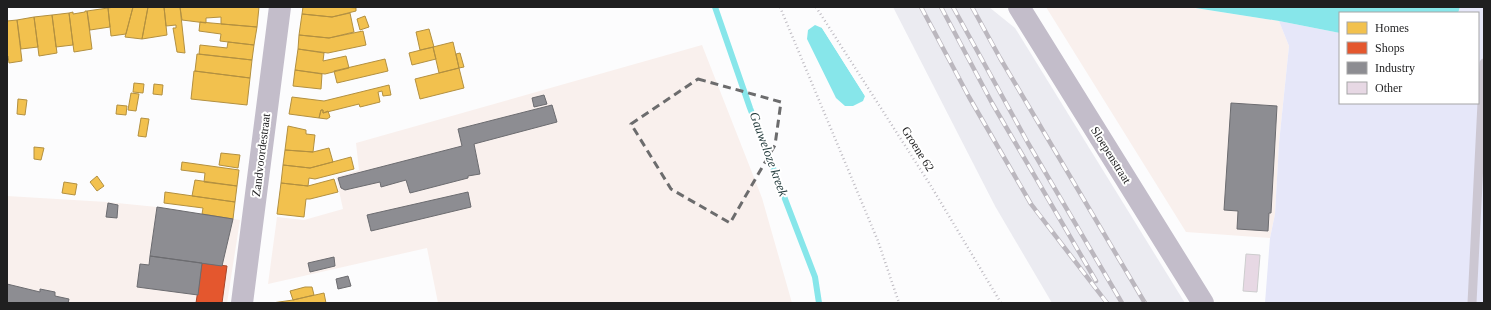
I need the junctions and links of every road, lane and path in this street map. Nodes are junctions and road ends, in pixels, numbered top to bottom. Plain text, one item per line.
1 (280, 7) edge
2 (780, 7) edge
3 (816, 7) edge
4 (1019, 7) edge
5 (1484, 63) edge
6 (242, 303) edge
7 (899, 303) edge
8 (1001, 303) edge
9 (1203, 303) edge
10 (1472, 303) edge

1 - 6 street, Zandvoordestraat
2 - 7 path
3 - 8 path, Groene 62
4 - 9 street, Sloepenstraat
5 - 10 lane

